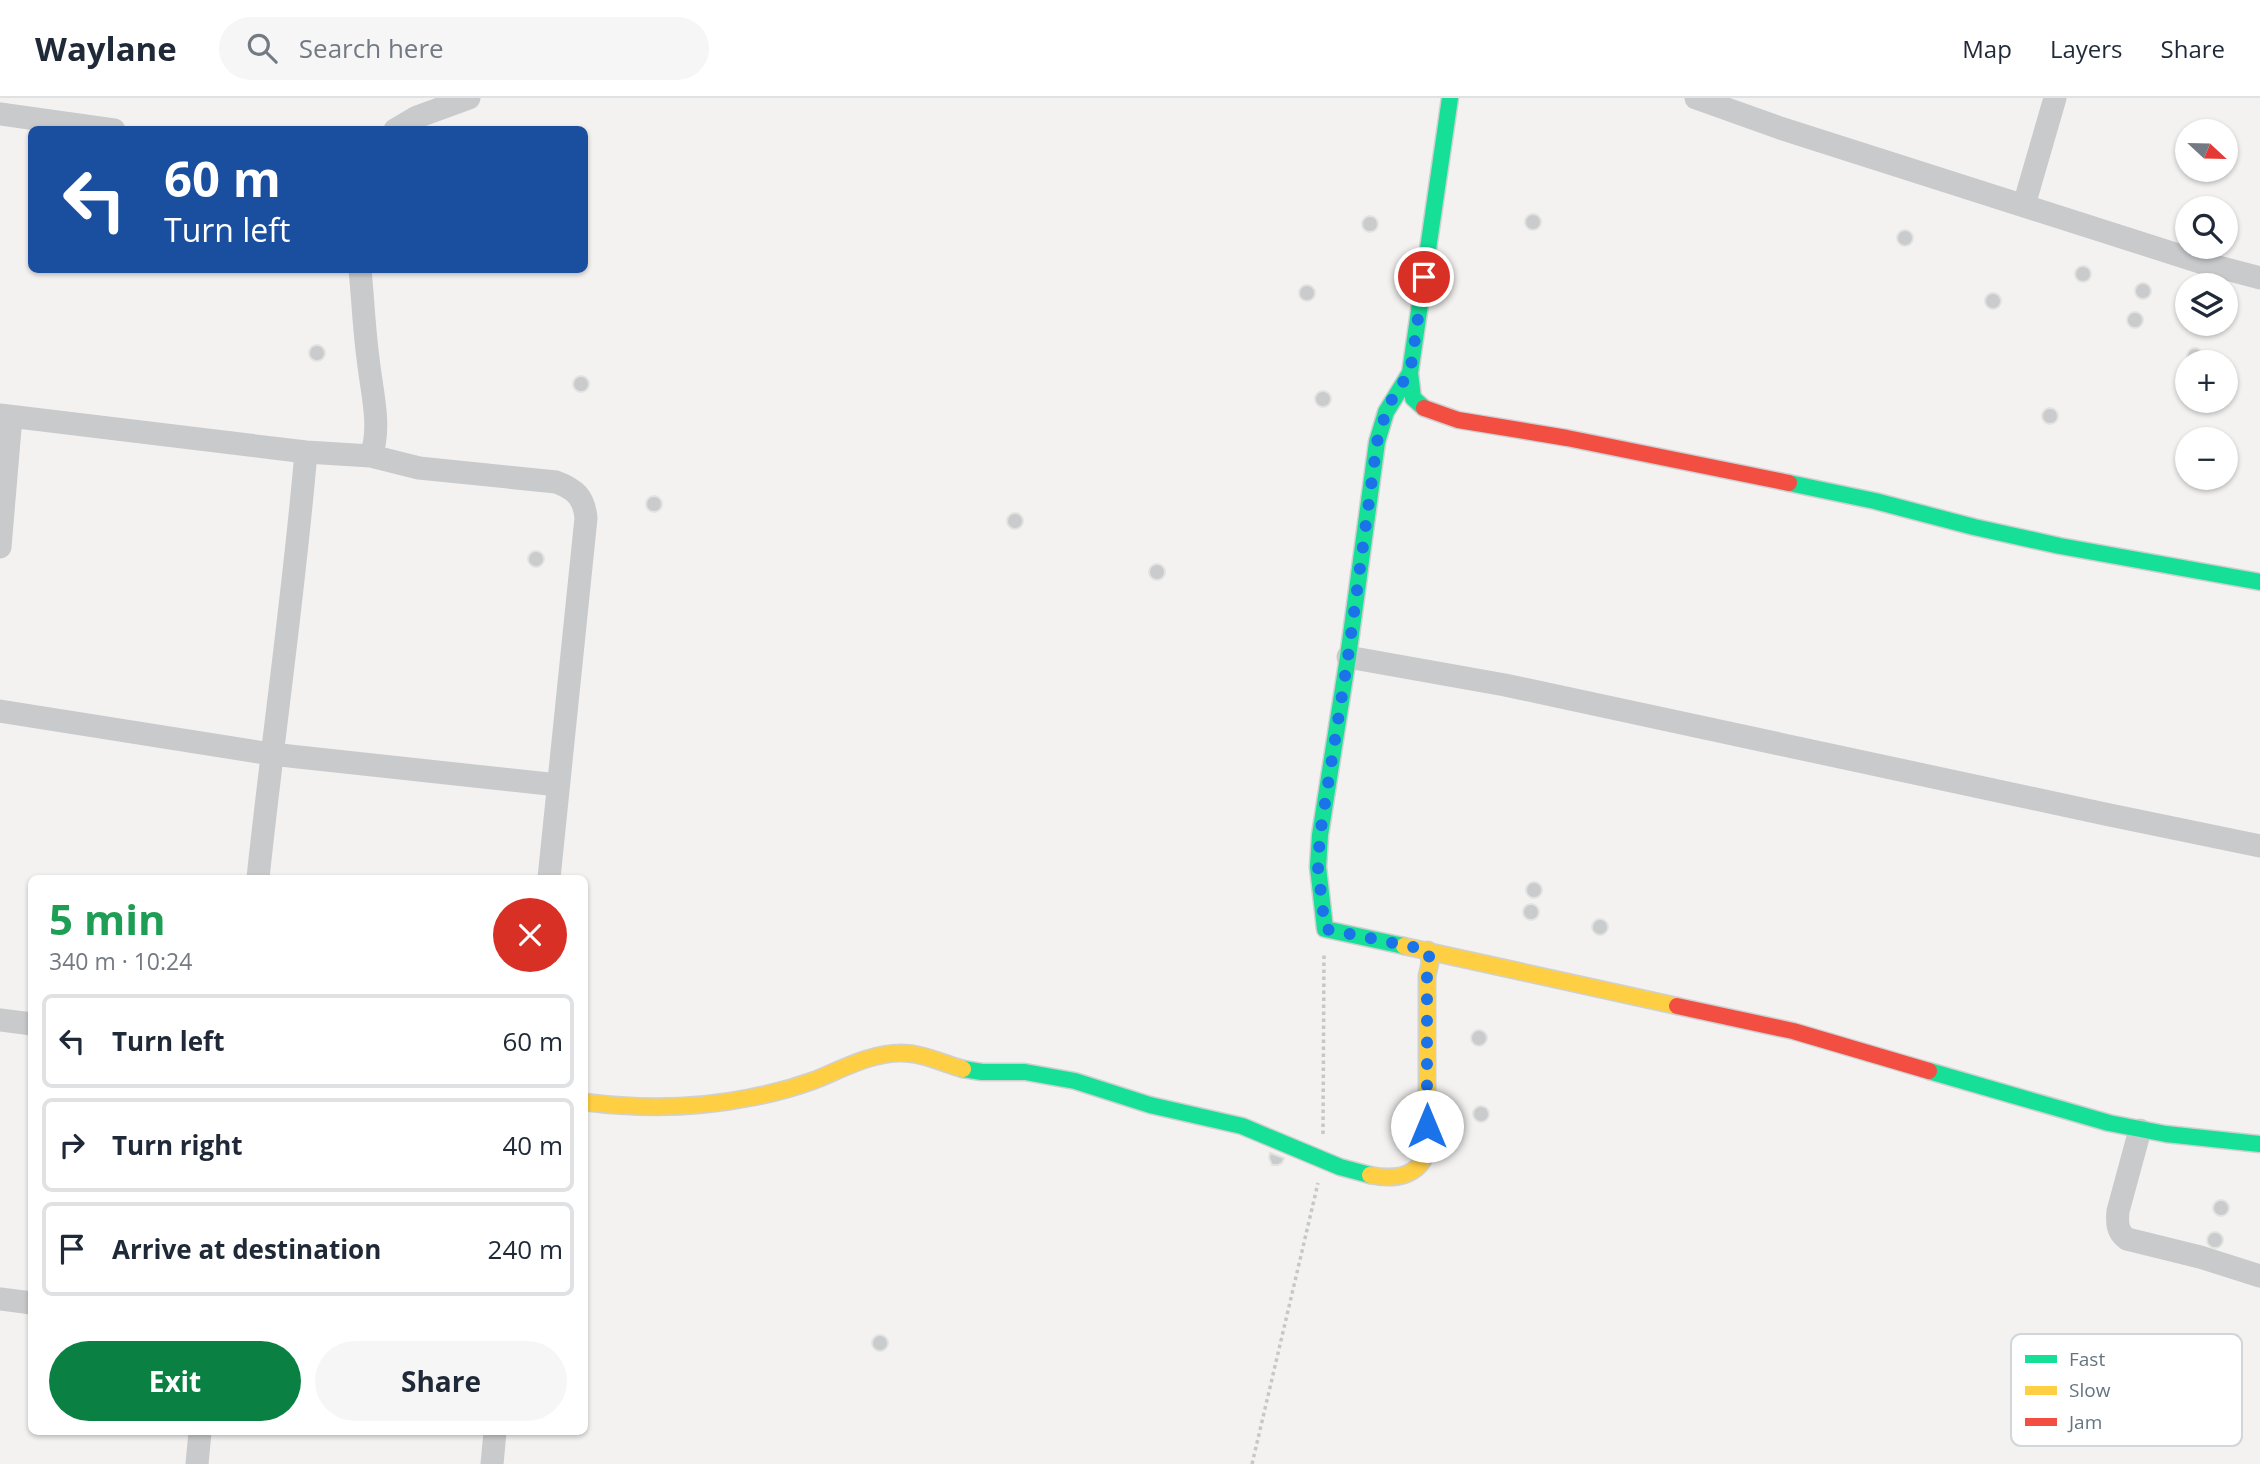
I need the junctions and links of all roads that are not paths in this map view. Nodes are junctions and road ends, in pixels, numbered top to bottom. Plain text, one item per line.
1 (469, 98) edge
2 (1450, 98) edge
3 (1696, 98) edge
4 (2055, 98) edge
5 (0, 114) edge
6 (86, 126) edge
7 (401, 126) edge
8 (2024, 205) junction
9 (360, 273) edge
10 (2260, 278) edge
11 (1410, 373) junction
12 (5, 416) edge
13 (306, 452) junction
14 (371, 456) junction
15 (0, 547) edge
16 (2260, 582) edge
17 (1348, 657) junction
18 (0, 711) edge
19 (271, 754) junction
20 (558, 785) junction
21 (2260, 846) edge
22 (258, 875) edge
23 (549, 875) edge
24 (1428, 950) junction
25 (0, 1020) edge
26 (28, 1024) edge
27 (588, 1101) edge
28 (2140, 1129) junction
29 (2260, 1144) edge
30 (2260, 1276) edge
31 (0, 1299) edge
32 (28, 1302) edge
33 (200, 1435) edge
34 (495, 1435) edge
35 (197, 1464) edge
36 (492, 1464) edge

1 - 7 street
2 - 11 street
3 - 8 street
4 - 8 street
5 - 6 street
8 - 10 street
9 - 14 street
11 - 16 street
11 - 17 street
12 - 13 street
12 - 15 street
13 - 14 street
13 - 19 street
14 - 20 street
17 - 21 street
17 - 24 street
18 - 19 street
19 - 20 street
19 - 22 street
20 - 23 street
24 - 27 street
24 - 28 street
25 - 26 street
28 - 29 street
28 - 30 street
31 - 32 street
33 - 35 street
34 - 36 street

